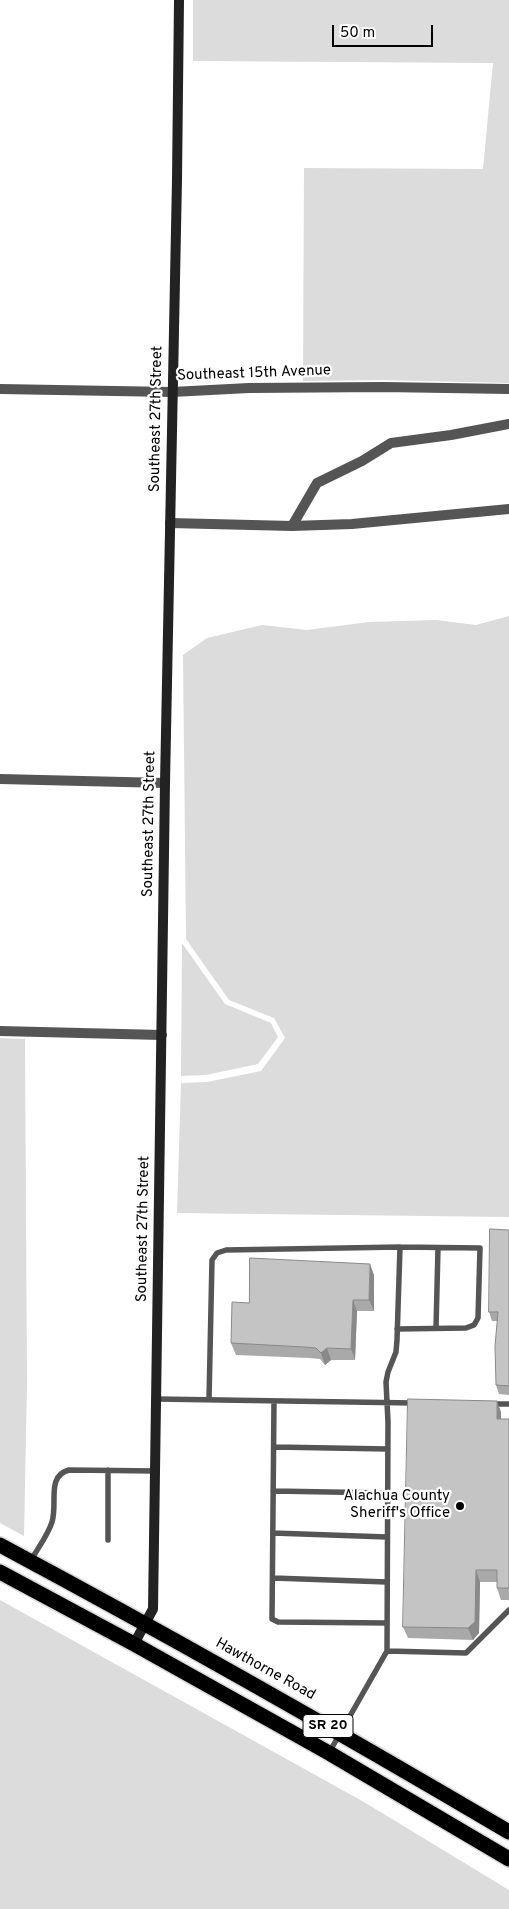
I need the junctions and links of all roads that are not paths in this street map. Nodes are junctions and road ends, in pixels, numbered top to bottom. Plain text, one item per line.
1 (179, 0) edge
2 (0, 389) edge
3 (509, 389) edge
4 (172, 392) junction
5 (509, 424) edge
6 (509, 509) edge
7 (170, 523) junction
8 (292, 526) junction
9 (0, 779) edge
10 (165, 783) junction
11 (0, 1031) edge
12 (162, 1035) junction
13 (400, 1247) junction
14 (438, 1248) junction
15 (436, 1328) junction
16 (397, 1329) junction
17 (156, 1399) junction
18 (209, 1400) junction
19 (274, 1401) junction
20 (387, 1402) junction
21 (426, 1403) edge
22 (482, 1404) edge
23 (509, 1404) edge
24 (274, 1447) junction
25 (388, 1449) junction
26 (108, 1470) junction
27 (156, 1471) junction
28 (273, 1490) junction
29 (387, 1493) junction
30 (273, 1533) junction
31 (387, 1537) junction
32 (108, 1540) dead end
33 (0, 1545) edge
34 (30, 1561) junction
35 (0, 1572) edge
36 (273, 1578) junction
37 (387, 1582) junction
38 (509, 1610) edge
39 (145, 1623) junction
40 (387, 1624) junction
41 (134, 1644) junction
42 (387, 1651) junction
43 (341, 1734) junction
44 (328, 1752) junction
45 (509, 1832) edge
46 (509, 1859) edge

1 - 4 street, Southeast 27th Street
2 - 4 street, Southeast 15th Avenue
3 - 4 street, Southeast 15th Avenue
4 - 7 street, Southeast 27th Street
5 - 8 street
6 - 8 street
7 - 8 street
7 - 10 street, Southeast 27th Street
9 - 10 street
10 - 12 street, Southeast 27th Street
11 - 12 street
12 - 17 street, Southeast 27th Street
13 - 14 lane
13 - 16 lane
13 - 18 lane
14 - 15 lane
14 - 15 lane
15 - 16 lane
16 - 20 lane
17 - 18 lane
17 - 27 street, Southeast 27th Street
18 - 19 lane
19 - 20 lane
19 - 24 lane
20 - 21 lane
20 - 25 lane
22 - 23 lane
24 - 25 lane
24 - 28 lane
25 - 29 lane
26 - 27 lane
26 - 32 lane
26 - 34 lane
27 - 39 street, Southeast 27th Street
28 - 29 lane
28 - 30 lane
29 - 31 lane
30 - 31 lane
30 - 36 lane
31 - 37 lane
33 - 34 highway, Hawthorne Road / SR 20
34 - 39 highway, Hawthorne Road / SR 20
35 - 41 highway, SR 20
36 - 37 lane
36 - 40 lane
37 - 40 lane
38 - 42 lane
39 - 41 street, Southeast 27th Street
39 - 43 highway, Hawthorne Road / SR 20
40 - 42 lane
41 - 44 highway, SR 20
42 - 43 lane
43 - 44 lane
43 - 45 highway, Hawthorne Road / SR 20
44 - 46 highway, SR 20

